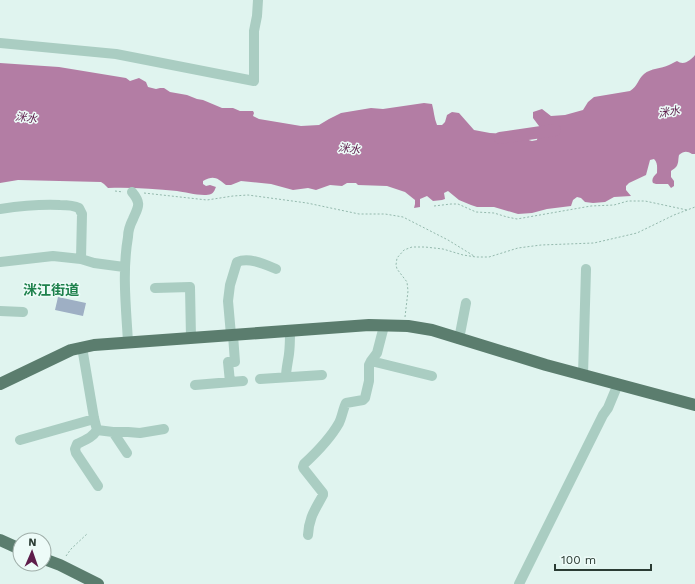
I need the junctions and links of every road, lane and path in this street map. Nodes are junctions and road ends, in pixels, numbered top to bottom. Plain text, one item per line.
1 (258, 0) edge
2 (0, 43) edge
3 (116, 191) dead end
4 (132, 192) junction
5 (434, 206) dead end
6 (695, 207) edge
7 (0, 209) edge
8 (687, 210) junction
9 (476, 257) junction
10 (81, 259) junction
11 (0, 262) edge
12 (124, 267) junction
13 (276, 269) dead end
14 (586, 270) dead end
15 (155, 288) dead end
16 (466, 303) dead end
17 (0, 311) edge
18 (22, 312) dead end
19 (384, 326) junction
20 (404, 326) junction
21 (290, 331) junction
22 (232, 335) junction
23 (191, 338) junction
24 (459, 339) junction
25 (128, 342) junction
26 (82, 347) junction
27 (371, 361) junction
28 (322, 375) dead end
29 (583, 375) junction
30 (432, 376) dead end
31 (286, 377) junction
32 (260, 379) dead end
33 (1, 380) edge
34 (243, 381) dead end
35 (230, 382) junction
36 (618, 384) junction
37 (195, 385) dead end
38 (695, 405) edge
39 (94, 420) junction
40 (97, 430) junction
41 (164, 430) dead end
42 (114, 432) junction
43 (20, 440) dead end
44 (127, 453) dead end
45 (98, 486) dead end
46 (88, 533) dead end
47 (308, 535) dead end
48 (0, 540) edge
49 (12, 545) edge
50 (52, 562) edge
51 (60, 565) junction
52 (98, 584) edge
53 (519, 584) edge

1 - 2 street
3 - 4 path
4 - 9 path
4 - 12 street
5 - 8 path
6 - 8 path
7 - 10 street
8 - 9 path
9 - 20 path
10 - 11 street
10 - 12 street
12 - 25 street
13 - 22 street
14 - 29 street
15 - 23 street
16 - 24 street
17 - 18 street
19 - 20 main road
19 - 21 main road
19 - 27 street
20 - 24 main road
21 - 22 main road
21 - 31 street
22 - 23 main road
22 - 35 street
23 - 25 main road
24 - 29 main road
25 - 26 main road
26 - 33 main road
26 - 39 street
27 - 30 street
27 - 47 street
28 - 31 street
29 - 36 main road
31 - 32 street
34 - 35 street
35 - 37 street
36 - 38 main road
36 - 53 street
39 - 40 street
39 - 43 street
40 - 42 street
40 - 45 street
41 - 42 street
42 - 44 street
46 - 51 path
48 - 49 main road
50 - 51 main road
51 - 52 main road

